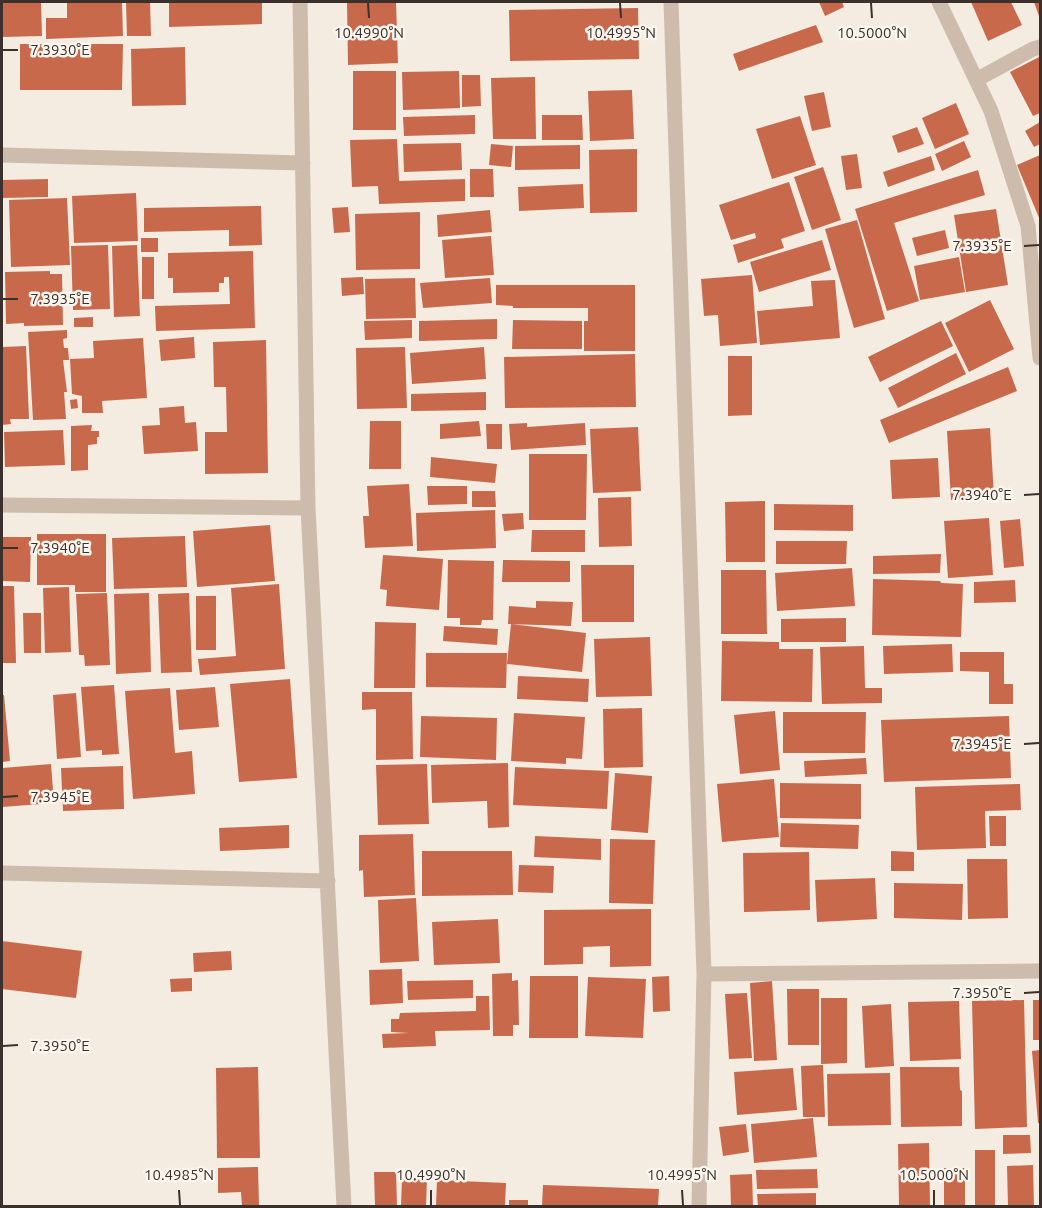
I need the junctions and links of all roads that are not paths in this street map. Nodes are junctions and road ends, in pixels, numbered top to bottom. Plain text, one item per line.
1 (300, 2) edge
2 (671, 2) edge
3 (939, 2) edge
4 (1041, 47) edge
5 (976, 80) junction
6 (2, 155) edge
7 (303, 163) junction
8 (1040, 341) edge
9 (1041, 358) edge
10 (2, 505) edge
11 (308, 508) junction
12 (2, 873) edge
13 (328, 881) junction
14 (1041, 970) edge
15 (704, 974) junction
16 (344, 1206) edge
17 (699, 1206) edge

1 - 7 street
2 - 15 street
3 - 5 street
4 - 5 street
5 - 8 street
6 - 7 street
7 - 11 street
8 - 9 street
10 - 11 street
11 - 13 street
12 - 13 street
13 - 16 street
14 - 15 street
15 - 17 street

